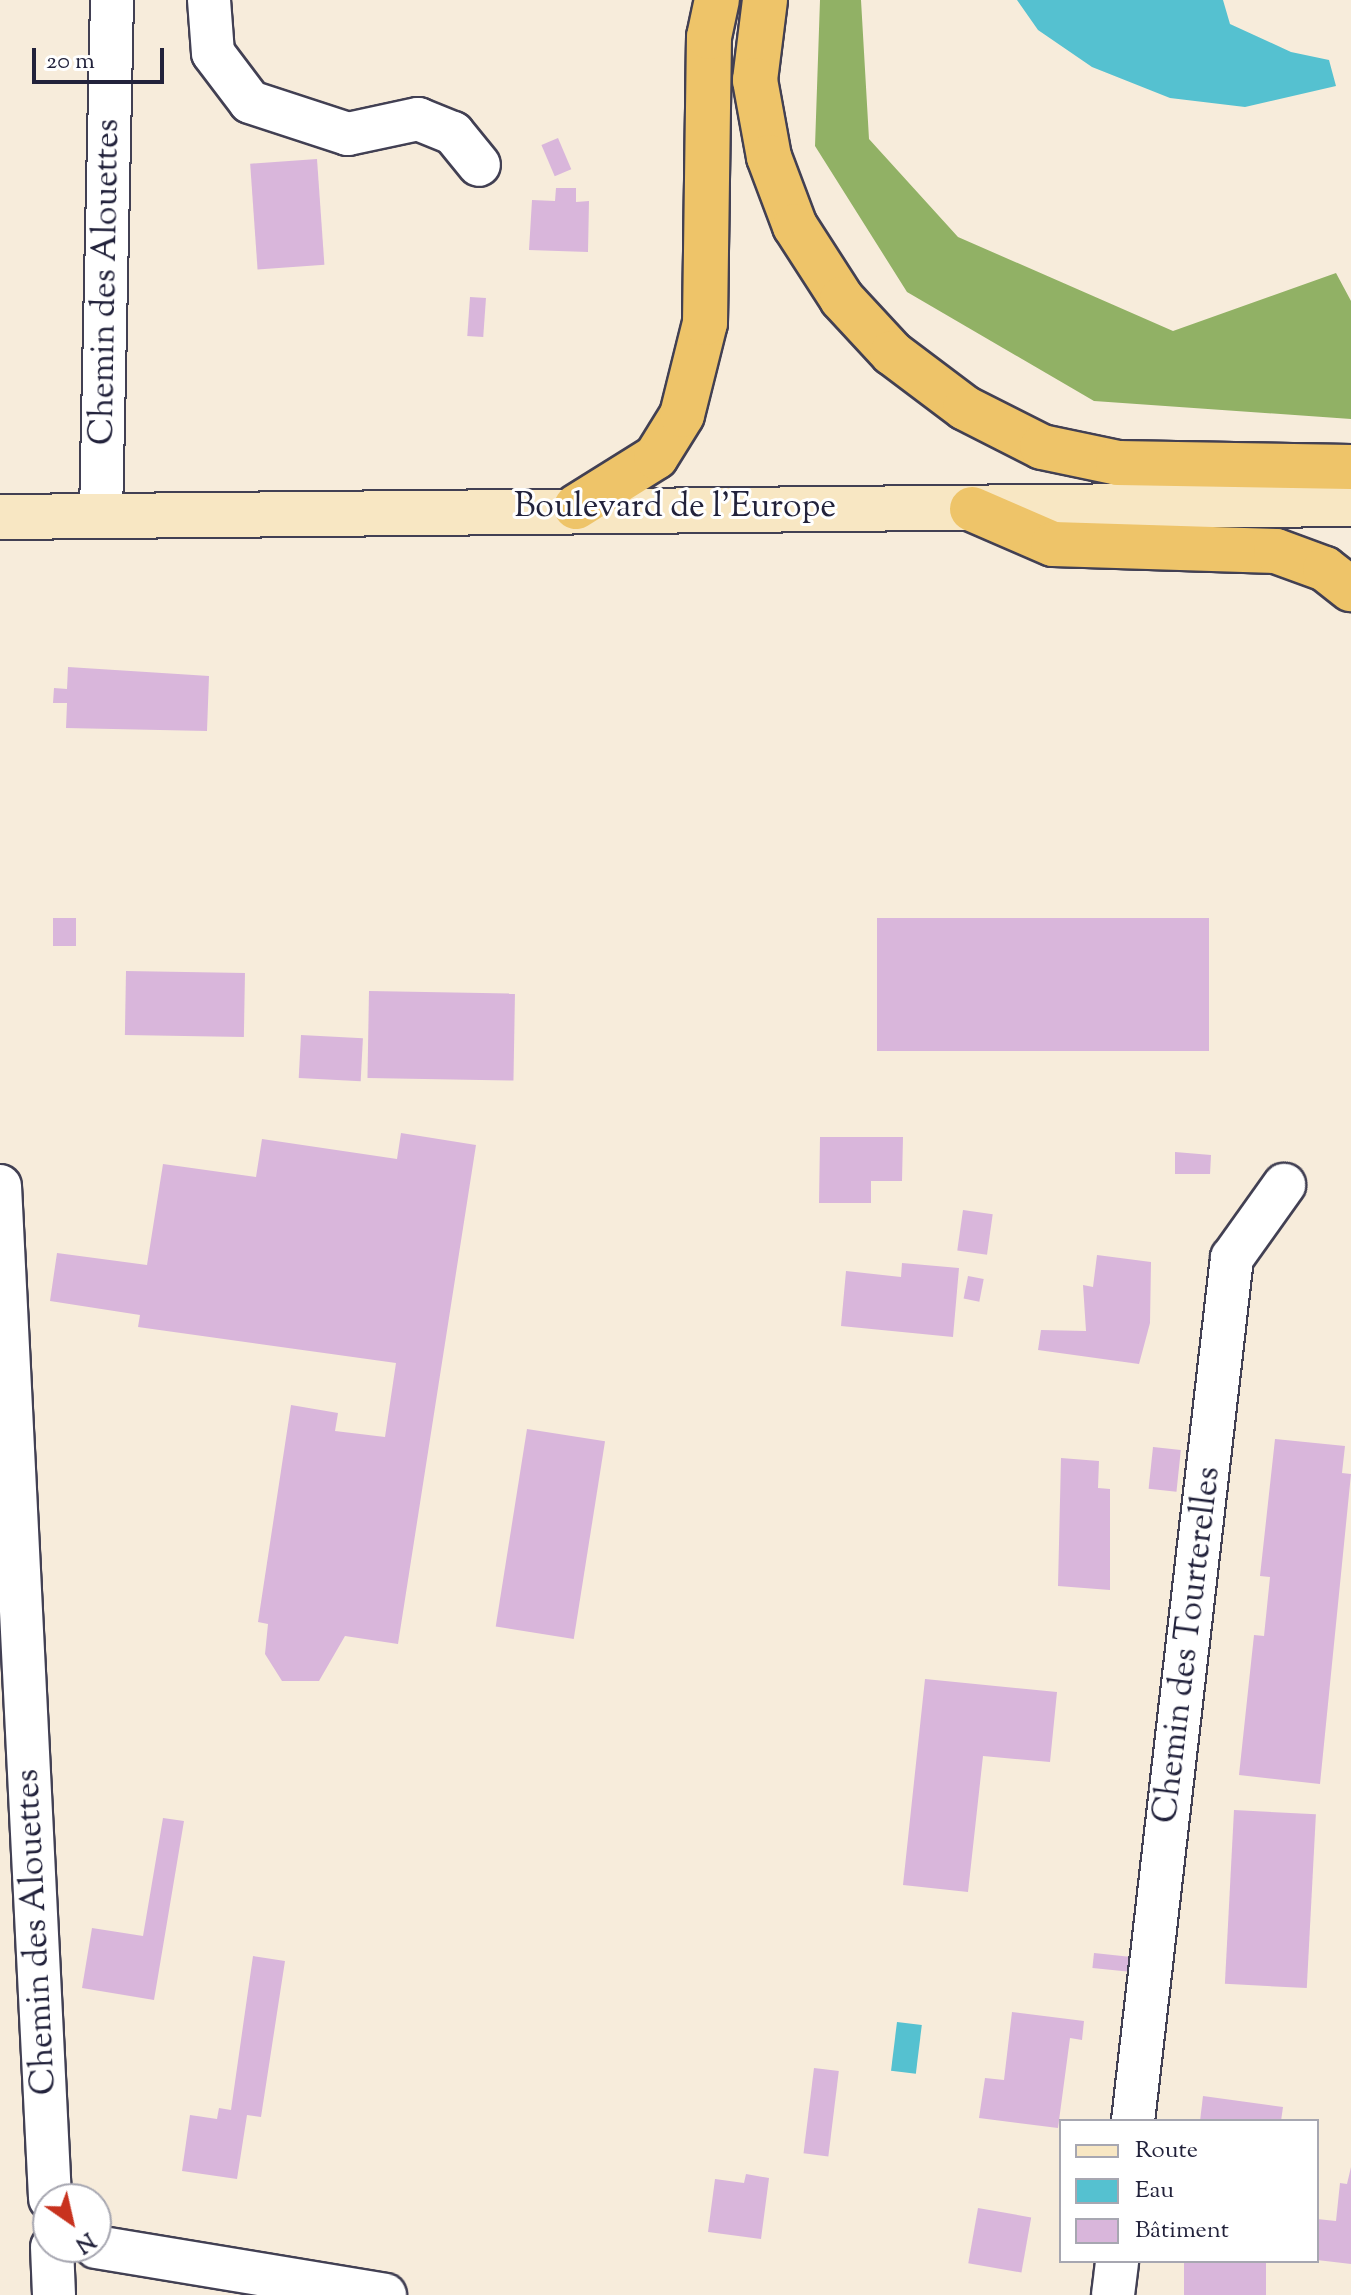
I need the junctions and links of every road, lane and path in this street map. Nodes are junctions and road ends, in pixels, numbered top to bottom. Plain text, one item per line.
1 (112, 0) edge
2 (209, 0) edge
3 (717, 0) edge
4 (765, 0) edge
5 (479, 165) dead end
6 (1351, 467) edge
7 (1351, 504) edge
8 (576, 507) junction
9 (972, 509) junction
10 (101, 515) junction
11 (0, 517) edge
12 (1351, 589) edge
13 (1284, 1185) dead end
14 (0, 1186) edge
15 (1133, 2119) edge
16 (49, 2183) edge
17 (112, 2250) edge
18 (53, 2263) edge
19 (1117, 2263) edge
20 (54, 2295) edge
21 (385, 2295) edge
22 (1113, 2295) edge

1 - 10 street, Chemin des Alouettes
2 - 5 street
3 - 8 highway
4 - 6 highway
7 - 9 street, Boulevard de l'Europe
8 - 9 street, Boulevard de l'Europe
8 - 10 street, Boulevard de l'Europe
9 - 12 highway
10 - 11 street, Boulevard de l'Europe
13 - 15 street, Chemin des Tourterelles
14 - 16 street, Chemin des Alouettes
17 - 21 street
18 - 20 street
19 - 22 street

